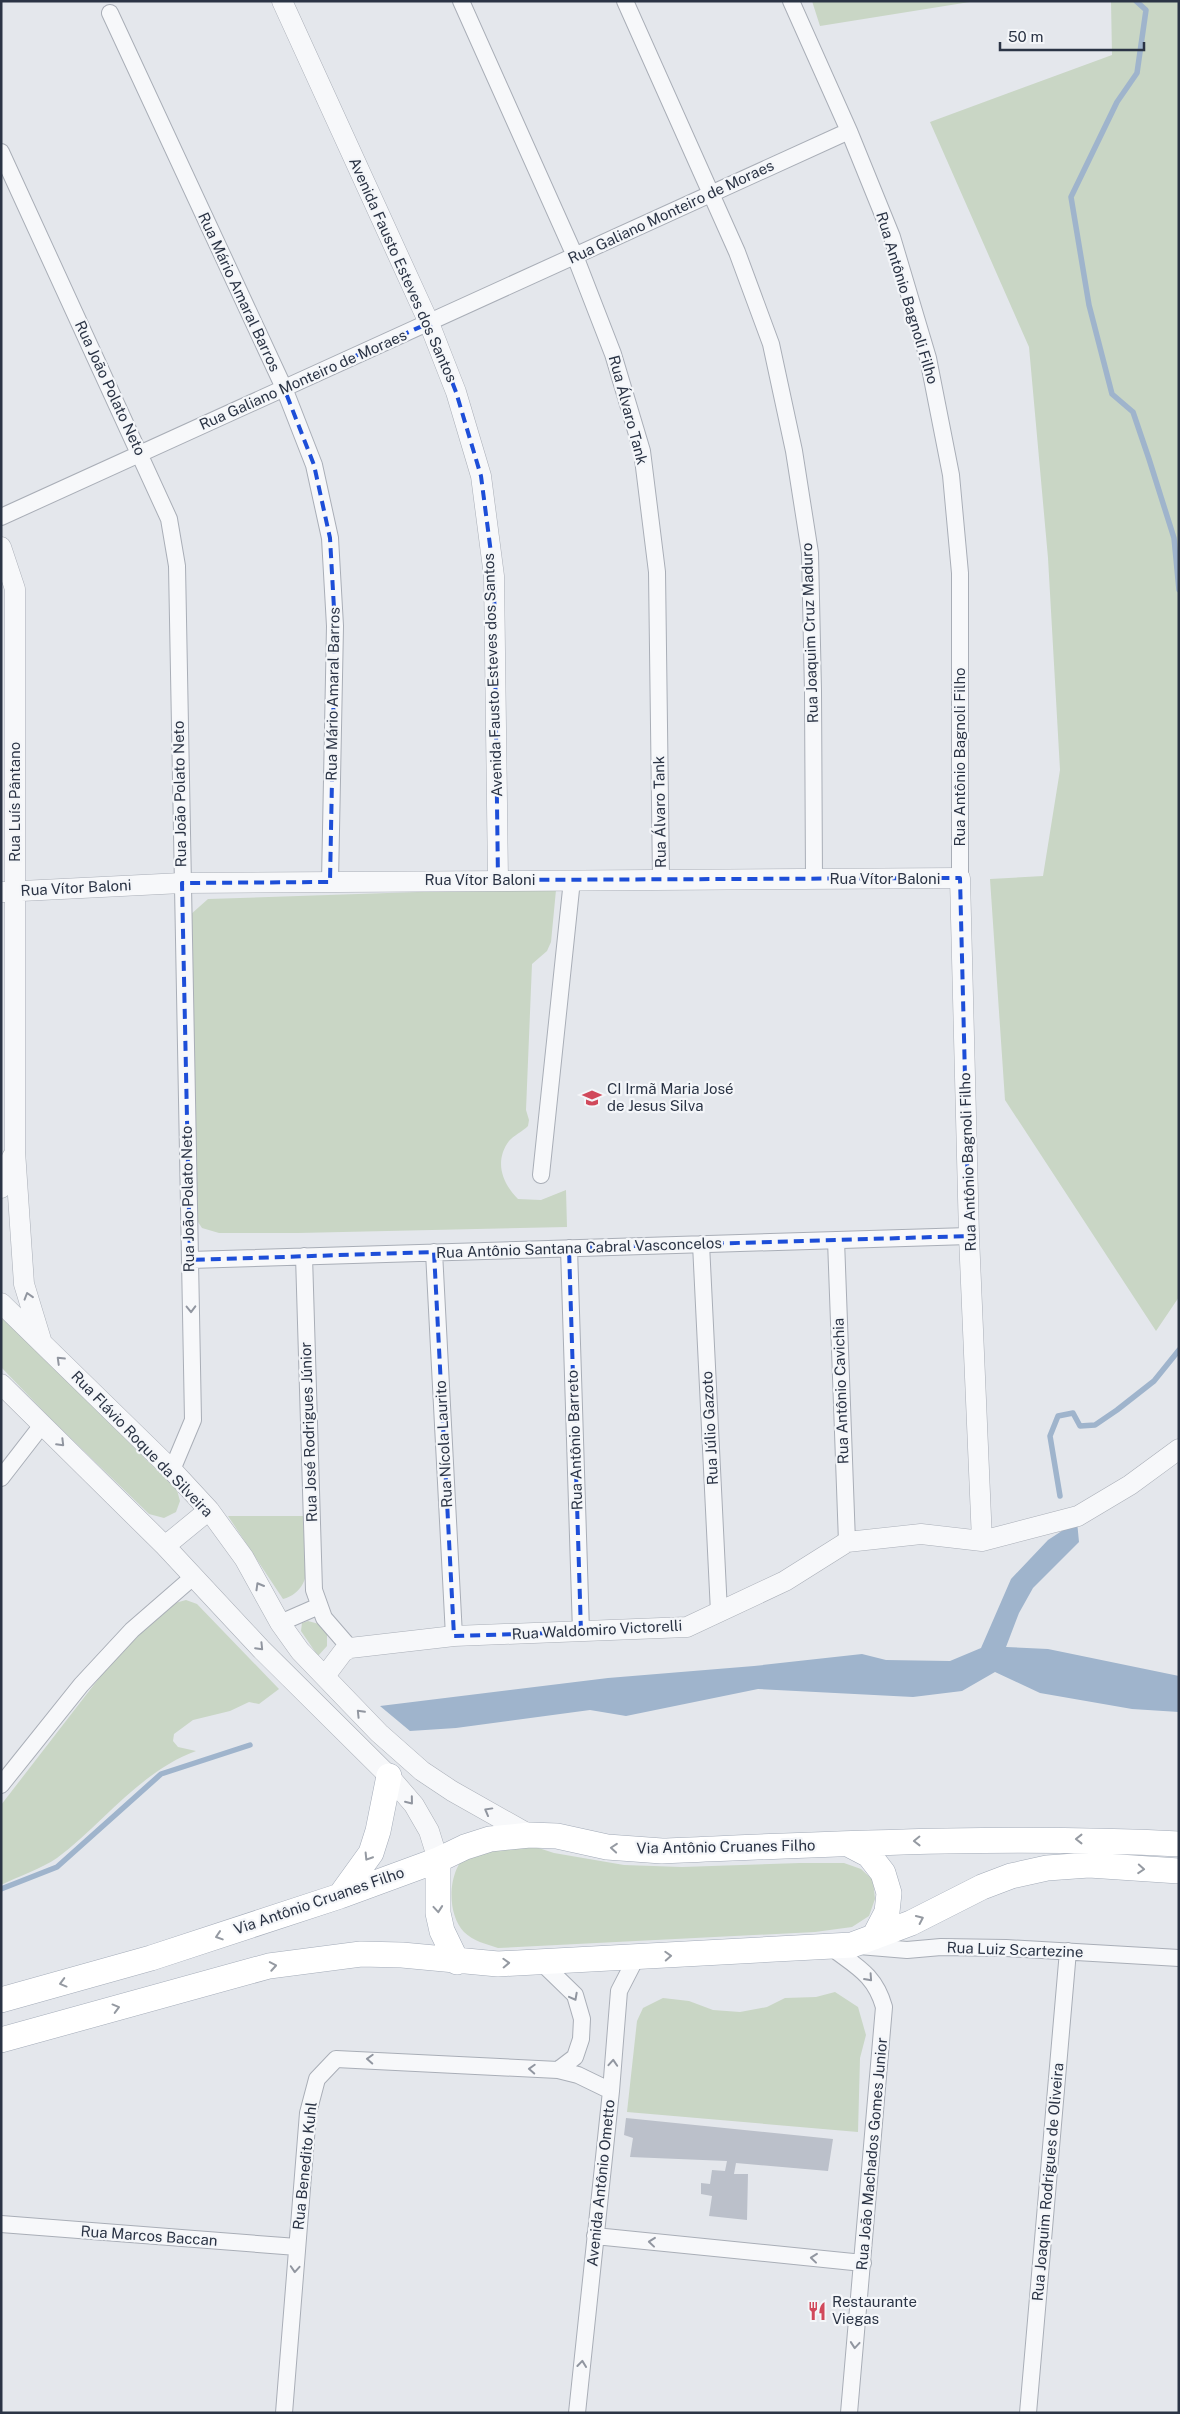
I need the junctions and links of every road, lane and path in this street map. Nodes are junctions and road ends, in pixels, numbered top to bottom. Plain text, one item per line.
1 (282, 1) edge
2 (461, 1) edge
3 (624, 1) edge
4 (791, 1) edge
5 (110, 13) dead end
6 (849, 130) junction
7 (1, 152) edge
8 (711, 194) junction
9 (575, 256) junction
10 (429, 323) junction
11 (284, 388) junction
12 (140, 454) junction
13 (1, 517) edge
14 (1, 547) edge
15 (8, 713) edge
16 (960, 878) junction
17 (661, 879) junction
18 (814, 879) junction
19 (498, 880) junction
20 (572, 880) junction
21 (330, 882) junction
22 (182, 883) junction
23 (8, 892) edge
24 (15, 1151) junction
25 (542, 1176) dead end
26 (1, 1188) edge
27 (969, 1236) junction
28 (836, 1240) junction
29 (702, 1244) junction
30 (568, 1248) junction
31 (434, 1252) junction
32 (304, 1256) junction
33 (190, 1260) junction
34 (1, 1303) edge
35 (42, 1343) junction
36 (1, 1384) edge
37 (42, 1425) junction
38 (1179, 1449) edge
39 (172, 1470) junction
40 (1, 1478) edge
41 (209, 1510) junction
42 (847, 1542) junction
43 (982, 1542) junction
44 (165, 1546) junction
45 (193, 1578) junction
46 (318, 1606) junction
47 (719, 1612) junction
48 (280, 1623) junction
49 (581, 1632) junction
50 (454, 1636) junction
51 (350, 1648) junction
52 (325, 1676) junction
53 (389, 1776) junction
54 (1, 1785) edge
55 (530, 1835) junction
56 (848, 1844) junction
57 (1179, 1844) edge
58 (438, 1860) junction
59 (1179, 1871) edge
60 (340, 1896) junction
61 (853, 1943) junction
62 (1068, 1951) junction
63 (636, 1958) junction
64 (1179, 1958) edge
65 (457, 1962) junction
66 (541, 1962) junction
67 (1, 2000) edge
68 (1, 2040) edge
69 (558, 2070) junction
70 (611, 2091) junction
71 (1, 2224) edge
72 (595, 2236) junction
73 (297, 2247) junction
74 (863, 2263) junction
75 (284, 2413) edge
76 (577, 2413) edge
77 (849, 2413) edge
78 (1028, 2413) edge

1 - 10 street, Avenida Fausto Esteves dos Santos
2 - 9 street, Rua Álvaro Tank
3 - 8 street, Rua Joaquim Cruz Maduro
4 - 6 street, Rua Antônio Bagnoli Filho
5 - 11 street, Rua Mário Amaral Barros
6 - 8 street, Rua Galiano Monteiro de Moraes
6 - 16 street, Rua Antônio Bagnoli Filho
7 - 12 street, Rua João Polato Neto
8 - 9 street, Rua Galiano Monteiro de Moraes
8 - 18 street, Rua Joaquim Cruz Maduro
9 - 10 street, Rua Galiano Monteiro de Moraes
9 - 17 street, Rua Álvaro Tank
10 - 11 street, Rua Galiano Monteiro de Moraes
10 - 19 street, Avenida Fausto Esteves dos Santos
11 - 12 street, Rua Galiano Monteiro de Moraes
11 - 21 street, Rua Mário Amaral Barros
12 - 13 street, Rua Galiano Monteiro de Moraes
12 - 22 street, Rua João Polato Neto
14 - 15 street, Rua Luís Pântano
15 - 23 street, Rua Luís Pântano
16 - 18 street, Rua Vítor Baloni
16 - 27 street, Rua Antônio Bagnoli Filho
17 - 18 street, Rua Vítor Baloni
17 - 20 street, Rua Vítor Baloni
19 - 20 street, Rua Vítor Baloni
19 - 21 street, Rua Vítor Baloni
20 - 25 street
21 - 22 street, Rua Vítor Baloni
22 - 23 street, Rua Vítor Baloni
22 - 33 street, Rua João Polato Neto
23 - 24 street, Rua Luís Pântano
24 - 26 street, Rua Luís Pântano
35 -> 24 street, Rua Luís Pântano
27 - 28 street, Rua Antônio Santana Cabral Vasconcelos
27 - 43 street, Rua Antônio Bagnoli Filho
28 - 29 street, Rua Antônio Santana Cabral Vasconcelos
28 - 42 street, Rua Antônio Cavichia
29 - 30 street, Rua Antônio Santana Cabral Vasconcelos
29 - 47 street, Rua Júlio Gazoto
30 - 31 street, Rua Antônio Santana Cabral Vasconcelos
30 - 49 street, Rua Antônio Barreto
31 - 32 street, Rua Antônio Santana Cabral Vasconcelos
31 - 50 street, Rua Nícola Laurito
32 - 33 street, Rua Antônio Santana Cabral Vasconcelos
32 - 46 street, Rua José Rodrigues Júnior
33 -> 39 street, Rua João Polato Neto
34 - 35 street, Rua Flávio Roque da Silveira
39 -> 35 street, Rua Flávio Roque da Silveira
36 - 37 street
37 - 40 street
37 -> 44 street
38 - 43 street
39 - 41 street, Rua Flávio Roque da Silveira
41 - 44 street
48 -> 41 street, Rua Flávio Roque da Silveira
42 - 43 street, Rua Waldomiro Victorelli
42 - 47 street, Rua Waldomiro Victorelli
44 - 45 street
45 -> 53 street
45 - 54 street
46 - 48 street
46 - 51 street, Rua José Rodrigues Júnior
47 - 49 street, Rua Waldomiro Victorelli
48 - 52 street, Rua Flávio Roque da Silveira
49 - 50 street, Rua Waldomiro Victorelli
50 - 51 street, Rua Waldomiro Victorelli
51 - 52 street
55 -> 52 street, Rua Flávio Roque da Silveira
53 -> 58 street
53 -> 60 main road
56 -> 55 main road, Via Antônio Cruanes Filho
55 - 58 main road, Via Antônio Cruanes Filho
57 -> 56 main road, Via Antônio Cruanes Filho
56 - 61 main road
58 - 60 main road, Via Antônio Cruanes Filho
58 -> 65 main road
61 -> 59 main road
60 -> 67 main road, Via Antônio Cruanes Filho
61 - 62 street, Rua Luiz Scartezine
63 -> 61 main road
61 -> 74 street, Rua João Machados Gomes Junior
62 - 64 street, Rua Luiz Scartezine
62 - 78 street, Rua Joaquim Rodrigues de Oliveira
63 - 66 main road
70 -> 63 street, Avenida Antônio Ometto
65 -> 66 main road
68 -> 65 main road
66 -> 69 street
69 - 70 street, Rua Benedito Kuhl
69 -> 73 street, Rua Benedito Kuhl
70 - 72 street, Avenida Antônio Ometto
71 - 73 street, Rua Marcos Baccan
74 -> 72 street
76 -> 72 street, Avenida Antônio Ometto
73 -> 75 street, Rua Benedito Kuhl
74 -> 77 street, Rua João Machados Gomes Junior

